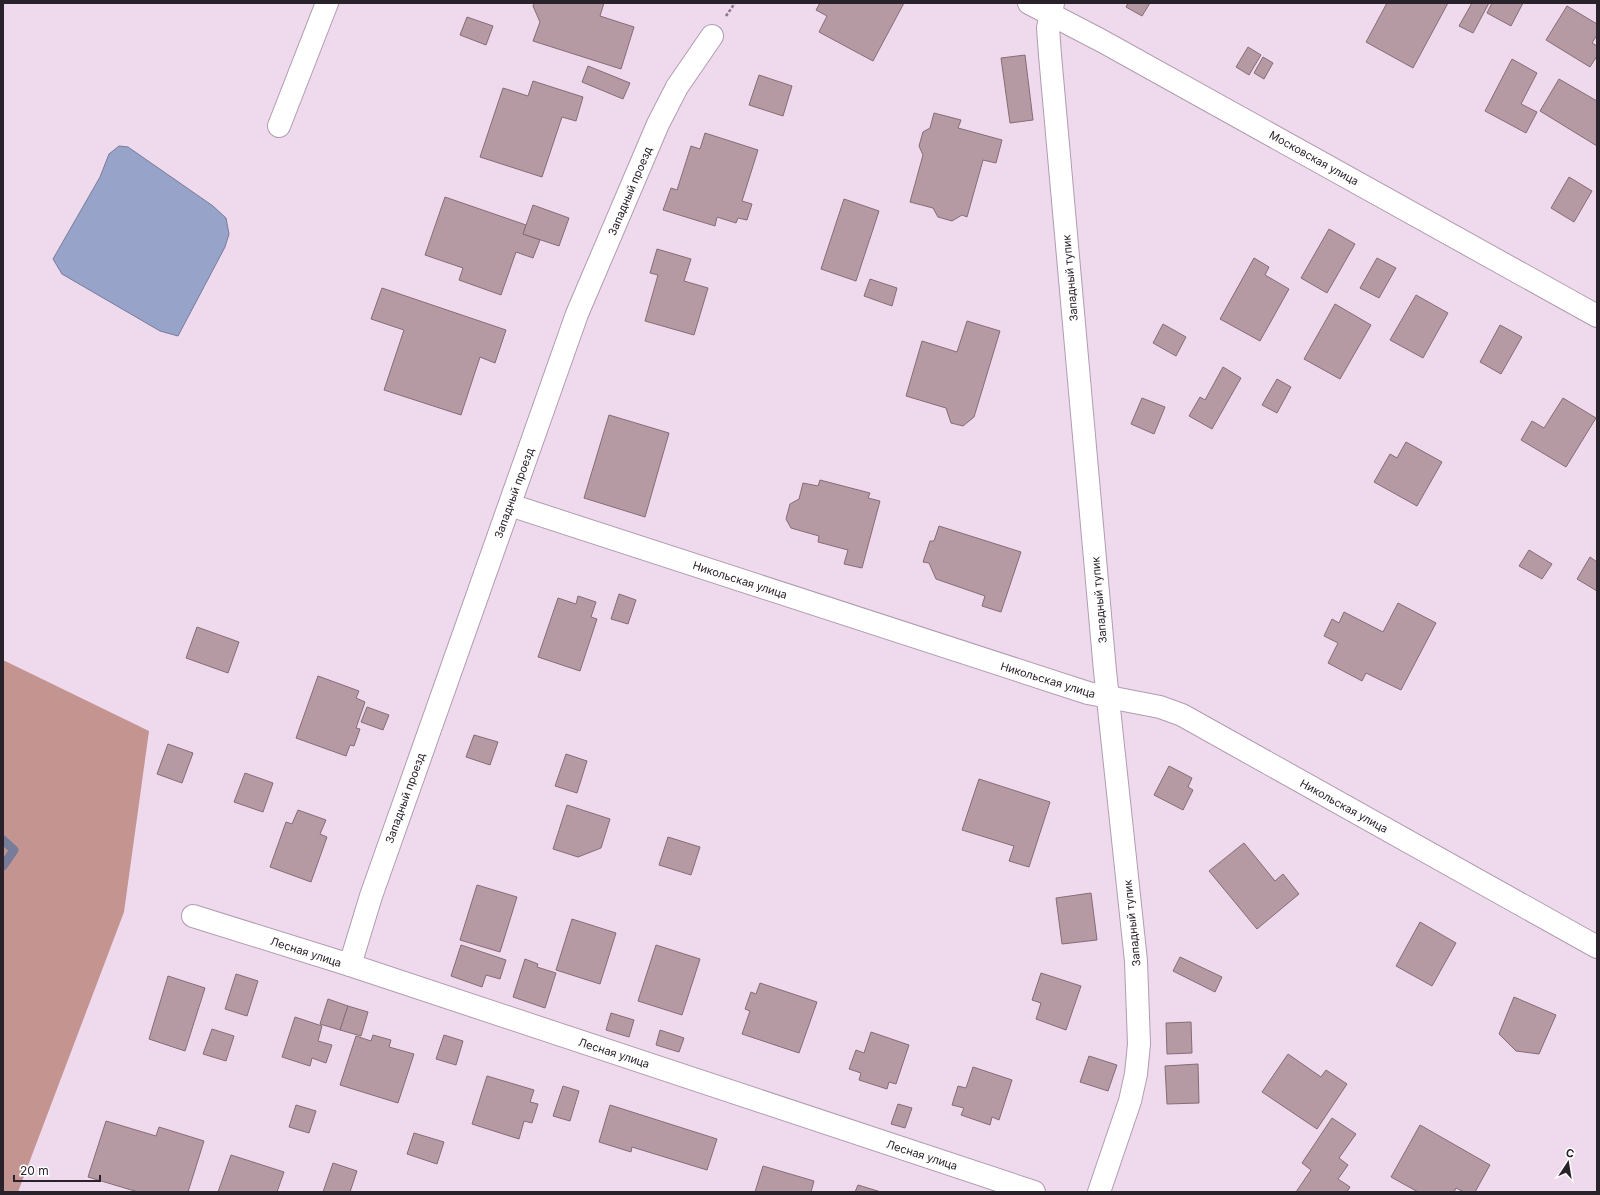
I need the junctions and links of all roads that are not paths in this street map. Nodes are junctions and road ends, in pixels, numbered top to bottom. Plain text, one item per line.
1 (327, 3) edge
2 (1029, 3) edge
3 (1052, 9) edge
4 (712, 36) dead end
5 (279, 126) dead end
6 (1597, 316) edge
7 (510, 505) junction
8 (1108, 697) junction
9 (193, 916) dead end
10 (1597, 947) edge
11 (350, 965) junction
12 (1034, 1192) edge
13 (1099, 1192) edge

1 - 5 street
2 - 3 street, Московская улица
3 - 6 street, Московская улица
3 - 8 street, Западный тупик
4 - 7 street, Западный проезд
7 - 8 street, Никольская улица
7 - 11 street, Западный проезд
8 - 10 street, Никольская улица
8 - 13 street, Западный тупик
9 - 11 street, Лесная улица
11 - 12 street, Лесная улица

